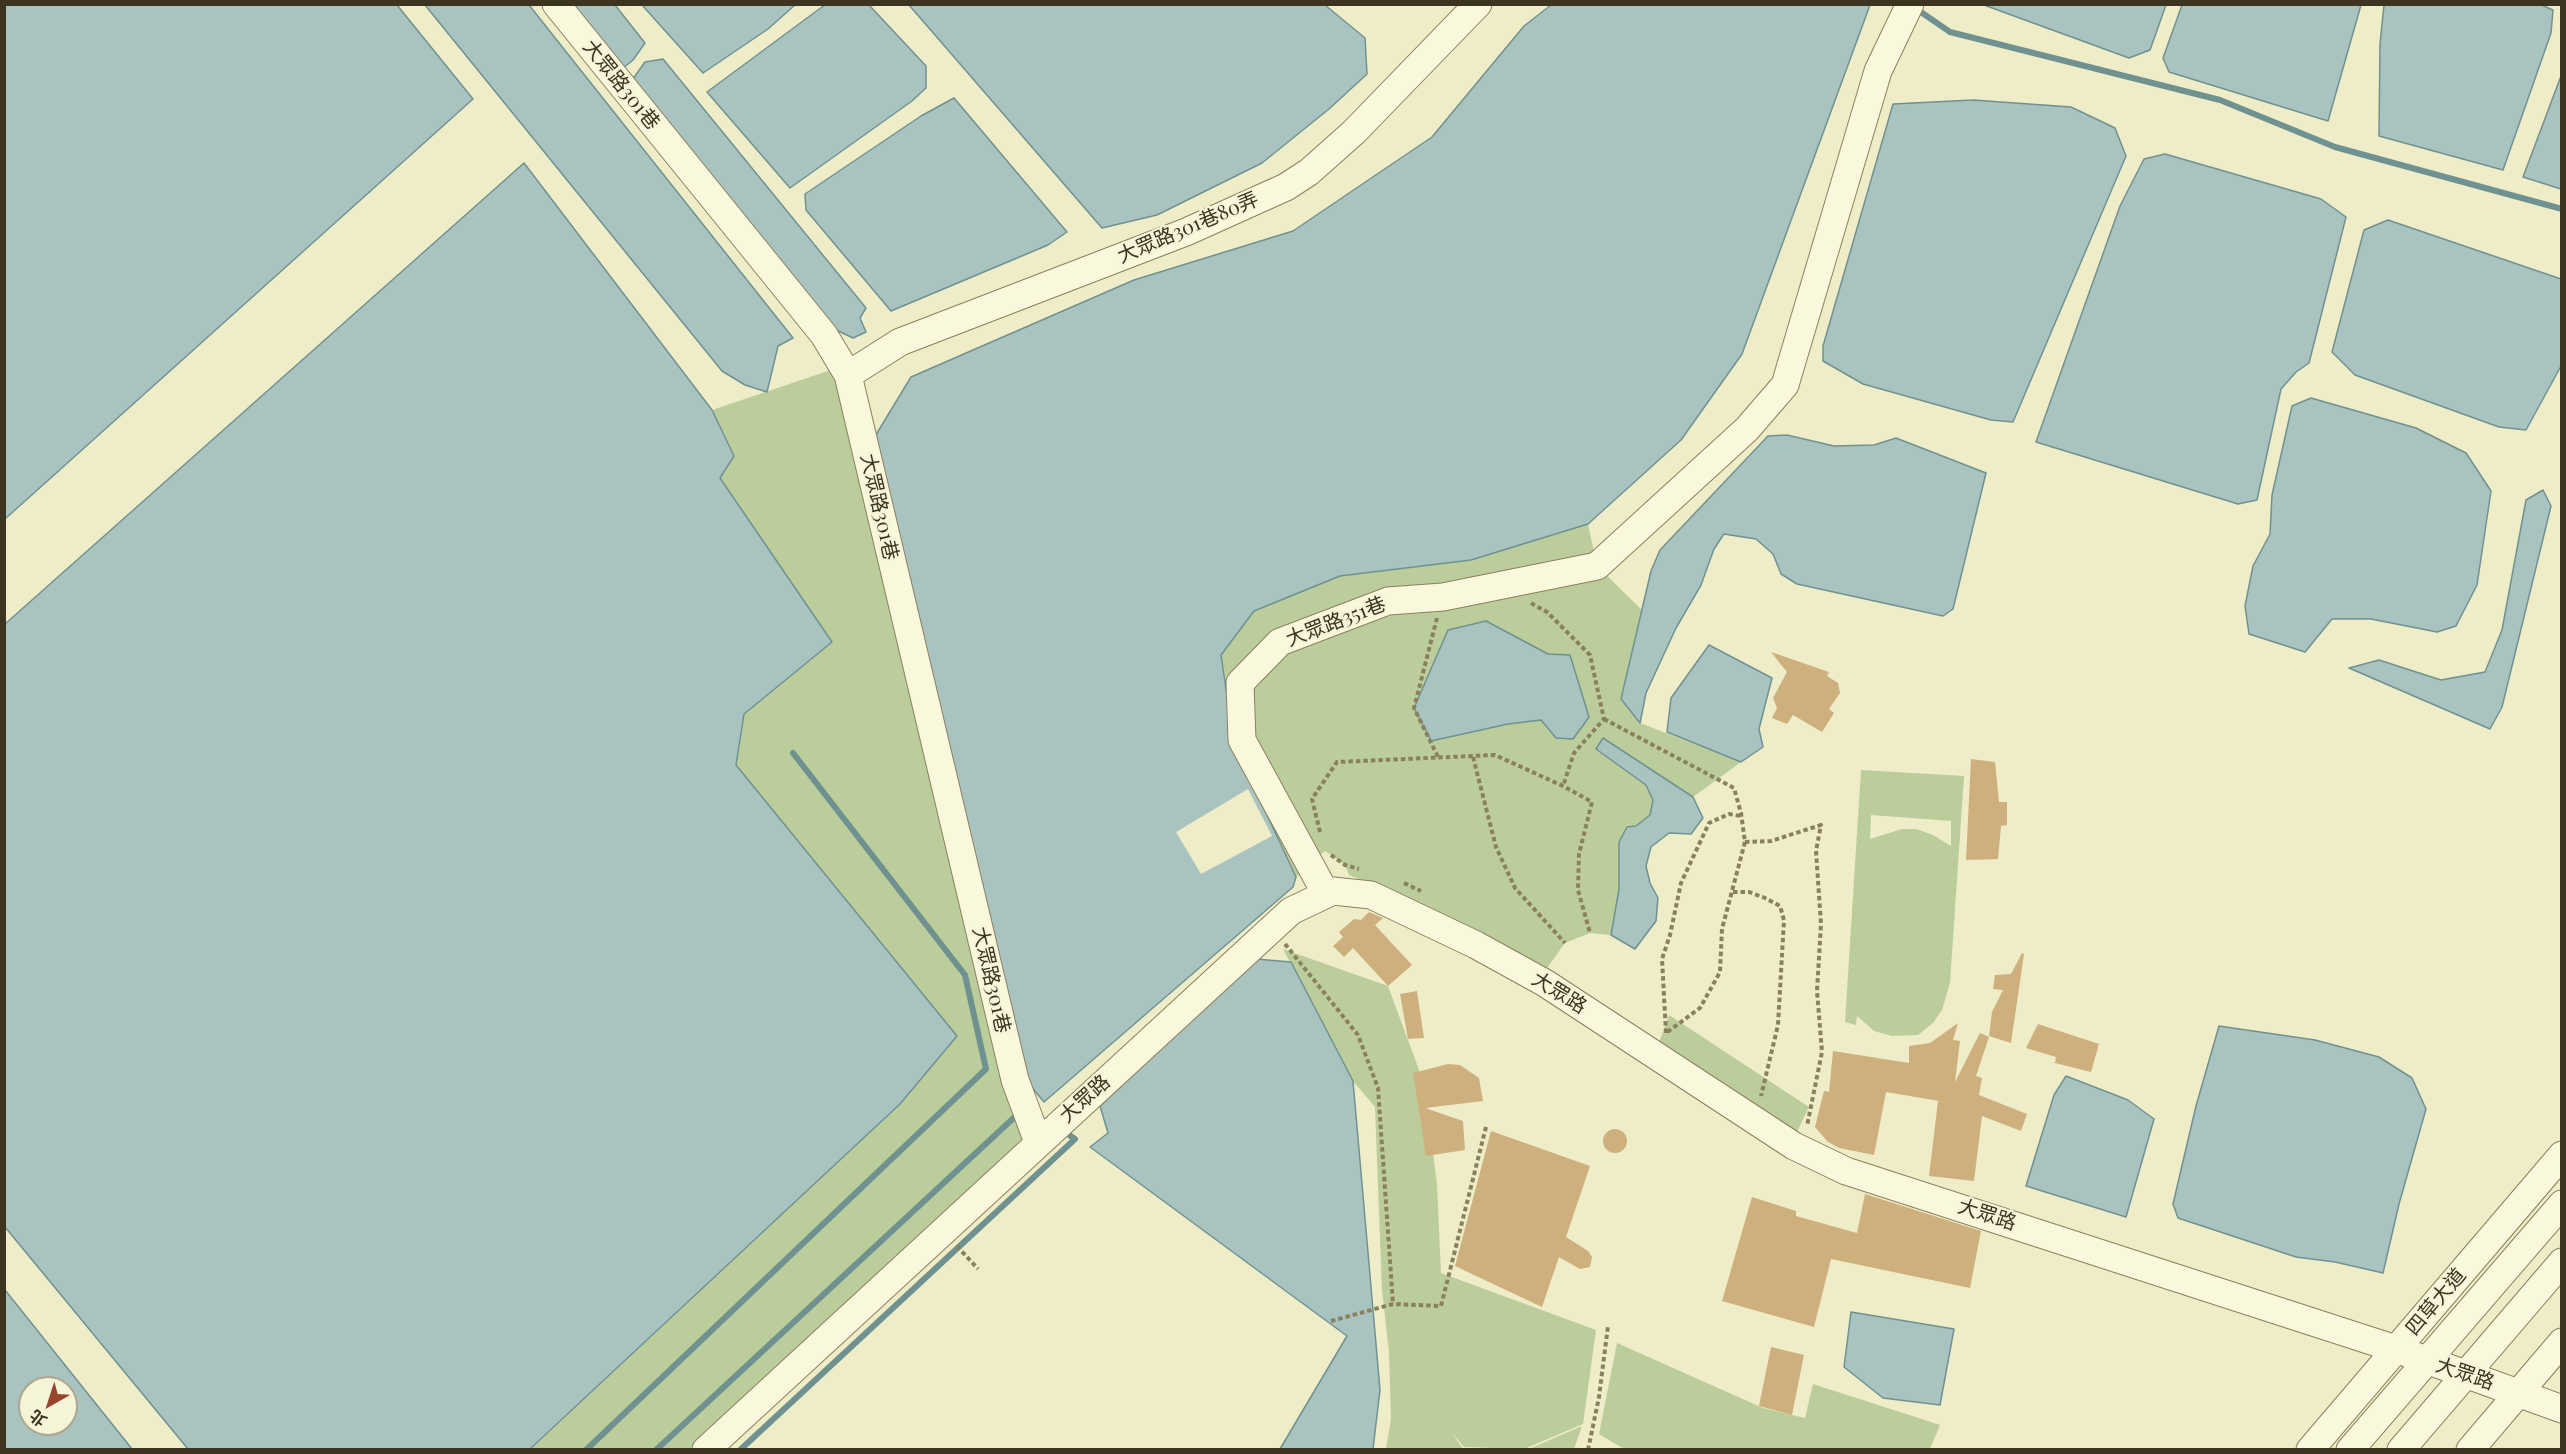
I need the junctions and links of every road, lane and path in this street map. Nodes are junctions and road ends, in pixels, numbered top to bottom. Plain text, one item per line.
1 (556, 4) edge
2 (1479, 4) edge
3 (1910, 4) edge
4 (848, 375) junction
5 (1500, 584) junction
6 (1443, 597) junction
7 (1604, 719) junction
8 (1473, 757) junction
9 (1439, 759) junction
10 (1563, 786) junction
11 (1741, 816) junction
12 (1322, 840) dead end
13 (1745, 842) junction
14 (1733, 892) junction
15 (1326, 894) junction
16 (1272, 928) junction
17 (1590, 933) dead end
18 (1565, 944) dead end
19 (1761, 1096) dead end
20 (1486, 1126) dead end
21 (1807, 1126) dead end
22 (1038, 1142) junction
23 (2562, 1155) edge
24 (2562, 1204) edge
25 (2562, 1262) edge
26 (1394, 1304) junction
27 (1331, 1321) dead end
28 (1608, 1326) dead end
29 (2562, 1342) edge
30 (2396, 1349) junction
31 (2427, 1360) junction
32 (2466, 1373) junction
33 (2519, 1393) junction
34 (2562, 1409) edge
35 (706, 1449) edge
36 (1588, 1449) edge
37 (2310, 1449) edge
38 (2350, 1449) edge
39 (2401, 1449) edge
40 (2470, 1449) edge

1 - 4 street, 大眾路301巷
2 - 4 street, 大眾路301巷80弄
3 - 5 street, 大眾路351巷
4 - 22 street, 大眾路301巷
5 - 6 street, 大眾路351巷
5 - 7 path
6 - 9 path
6 - 15 street, 大眾路351巷
7 - 10 path
7 - 11 path
8 - 9 path
8 - 10 path
8 - 18 path
9 - 12 path
10 - 17 path
11 - 13 path
11 - 14 path
13 - 14 path
13 - 21 path
14 - 19 path
15 - 16 street, 大眾路
15 - 30 street, 大眾路
16 - 22 street, 大眾路
16 - 26 path
20 - 26 path
22 - 35 street, 大眾路
23 - 30 street, 四草大道
24 - 31 street, 四草大道
25 - 32 street
26 - 27 path
28 - 36 path
29 - 33 street
30 - 31 street, 大眾路
30 - 37 street, 四草大道
31 - 32 street, 大眾路
31 - 38 street, 四草大道
32 - 33 street, 大眾路
32 - 39 street
33 - 34 street, 大眾路
33 - 40 street

